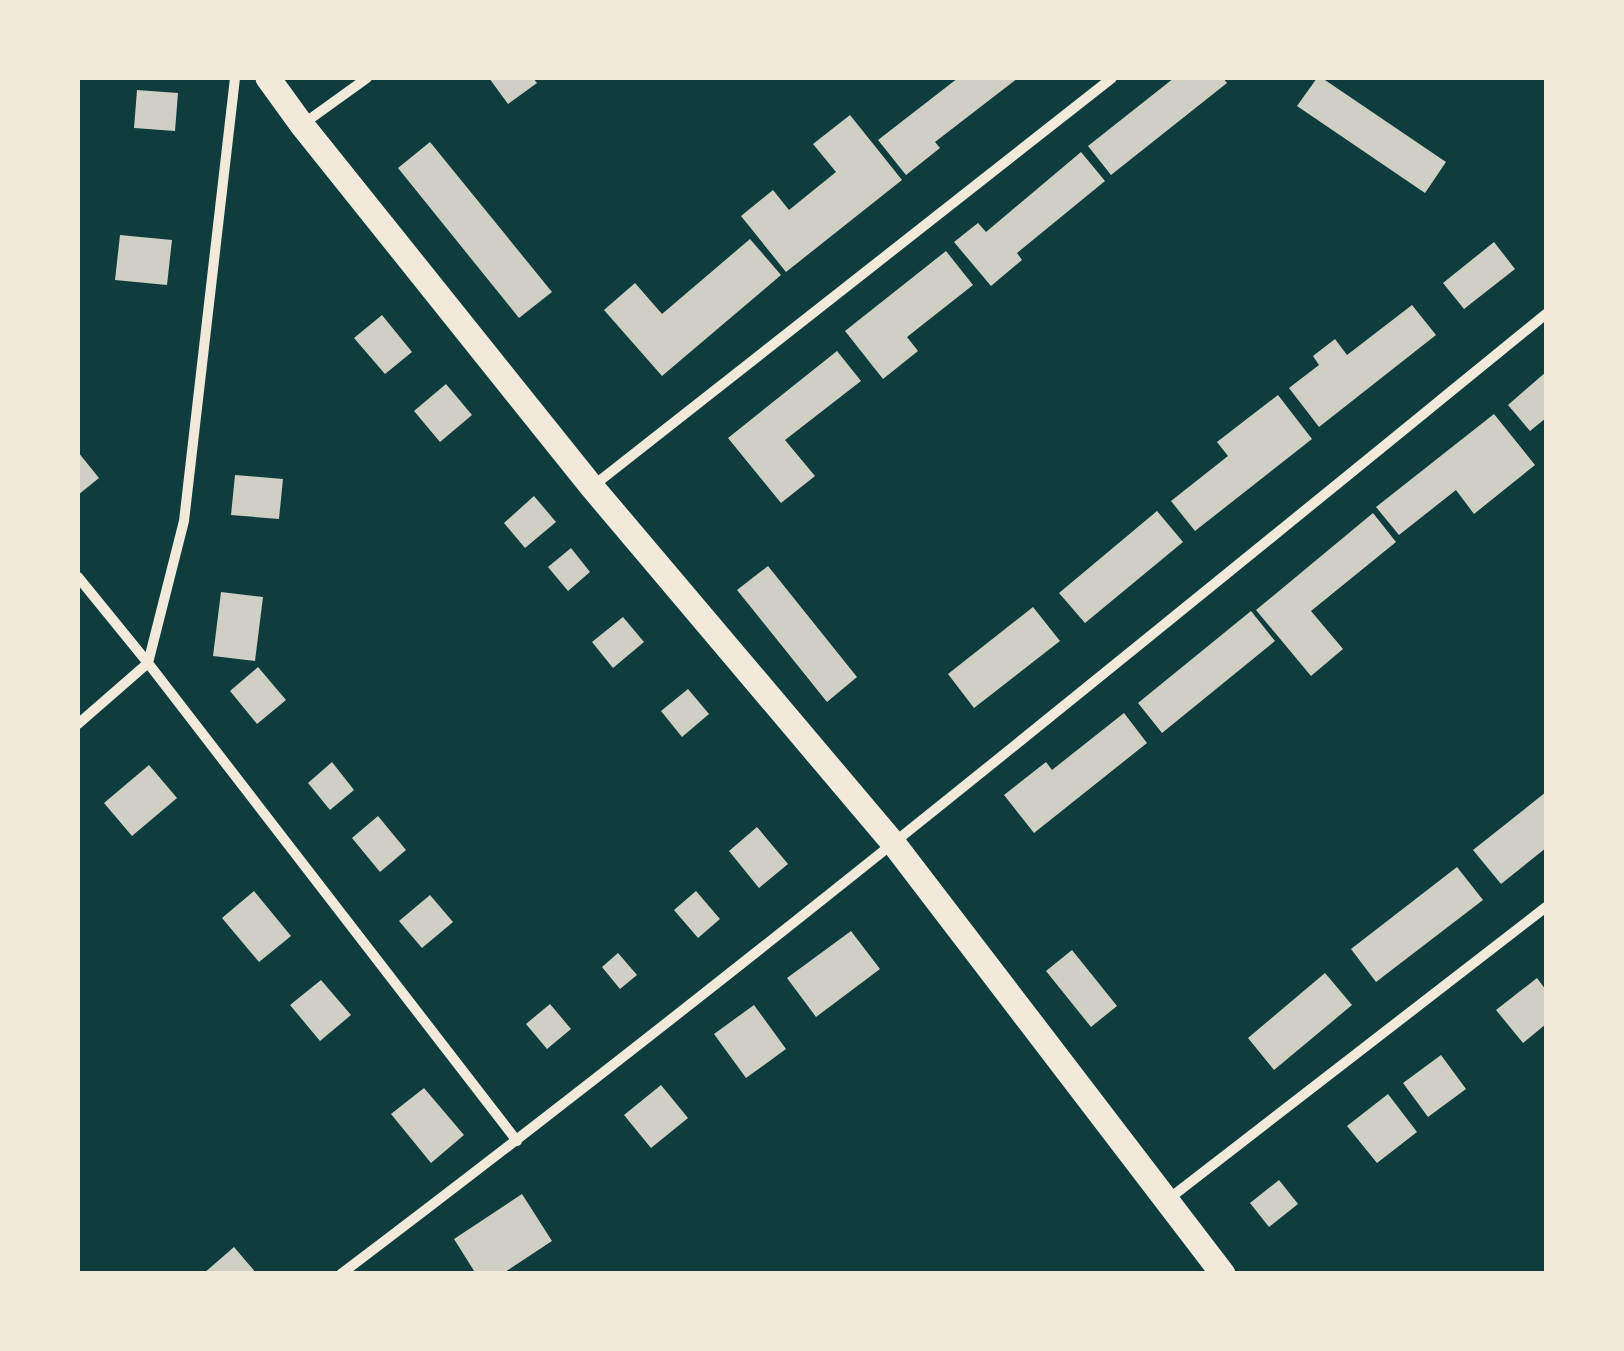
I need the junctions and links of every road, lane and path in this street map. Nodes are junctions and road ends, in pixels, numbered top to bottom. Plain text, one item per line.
1 (234, 78) edge
2 (268, 78) edge
3 (367, 78) edge
4 (1112, 78) edge
5 (302, 125) junction
6 (1546, 314) edge
7 (592, 487) junction
8 (78, 577) edge
9 (148, 663) junction
10 (78, 724) edge
11 (894, 844) junction
12 (1546, 907) edge
13 (517, 1141) junction
14 (1165, 1201) junction
15 (341, 1274) edge
16 (1223, 1274) edge

1 - 9 street
2 - 5 main road
3 - 5 street
4 - 7 street
5 - 7 main road
6 - 11 street
7 - 11 main road
8 - 9 street
9 - 10 street
9 - 13 street
11 - 13 street
11 - 14 main road
12 - 14 street
13 - 15 street
14 - 16 main road

